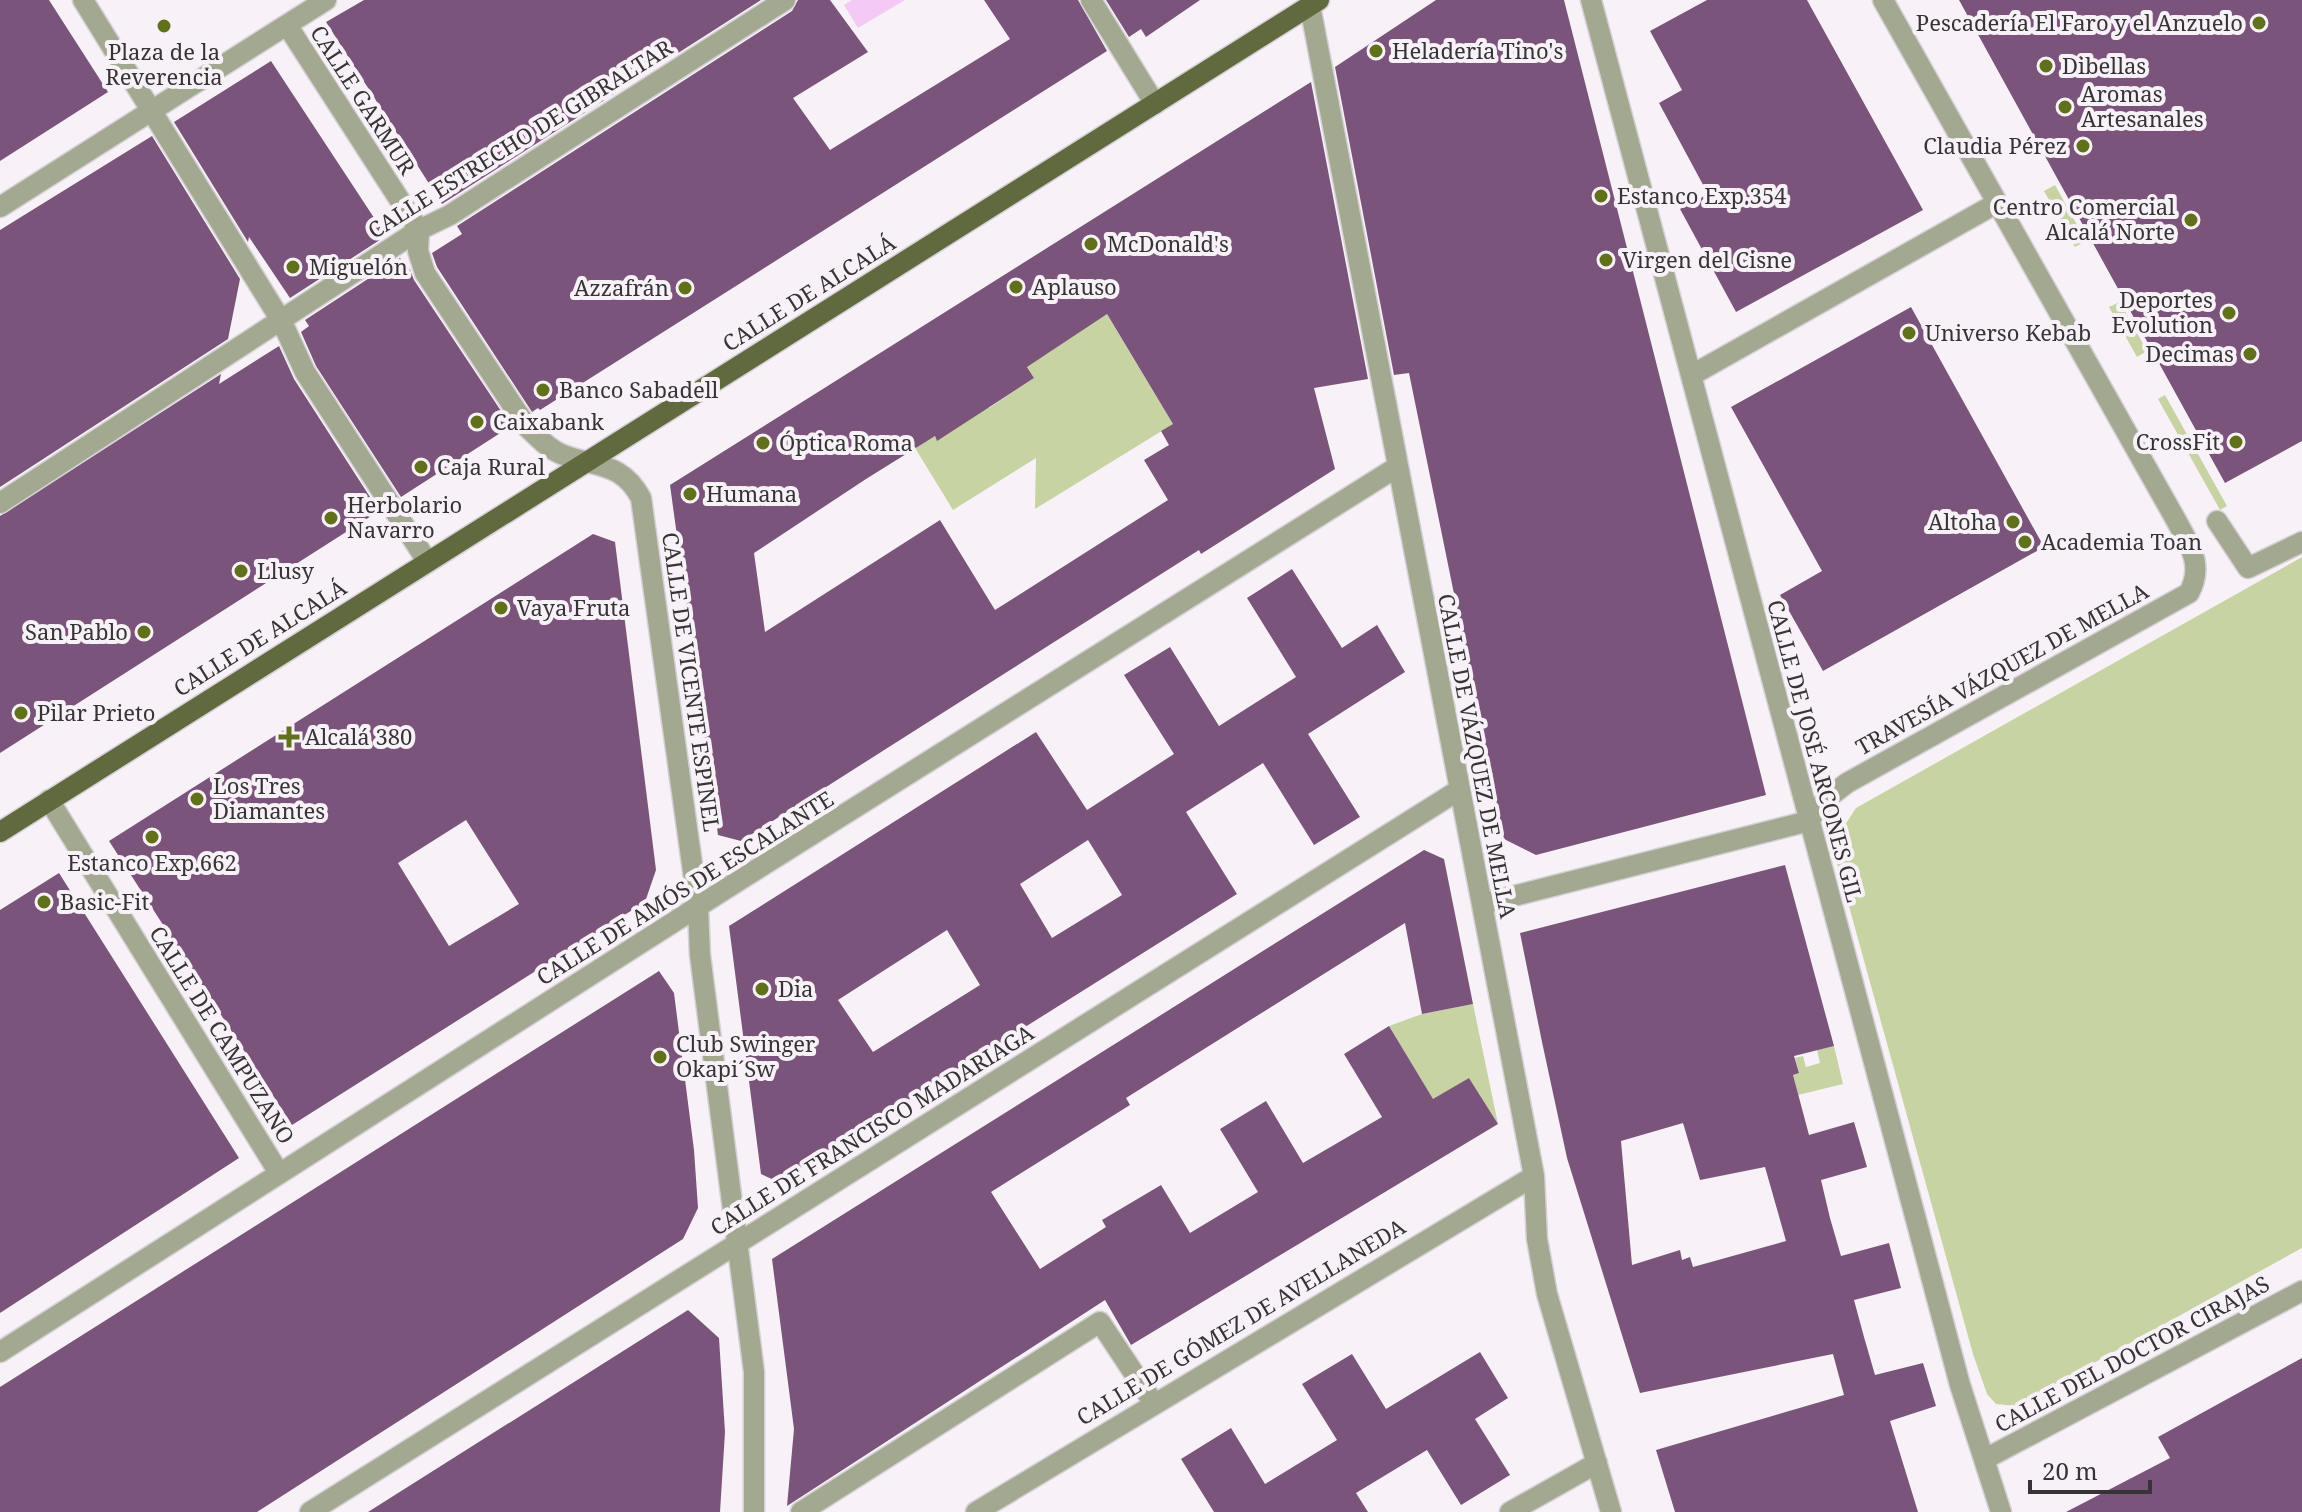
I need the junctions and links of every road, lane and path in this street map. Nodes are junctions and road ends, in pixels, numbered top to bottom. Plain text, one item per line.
1 (83, 0) edge
2 (326, 0) edge
3 (785, 0) edge
4 (1091, 0) edge
5 (1591, 0) edge
6 (1883, 0) edge
7 (1315, 3) edge
8 (287, 25) junction
9 (1155, 104) junction
10 (154, 110) junction
11 (1997, 203) junction
12 (0, 207) edge
13 (419, 230) junction
14 (282, 322) junction
15 (1692, 375) junction
16 (588, 462) junction
17 (1397, 467) junction
18 (0, 503) edge
19 (2217, 521) dead end
20 (2302, 542) edge
21 (427, 561) junction
22 (1459, 790) junction
23 (49, 800) junction
24 (1809, 821) junction
25 (0, 832) edge
26 (1482, 904) junction
27 (698, 907) junction
28 (279, 1173) junction
29 (1534, 1176) junction
30 (736, 1242) junction
31 (2302, 1291) edge
32 (0, 1352) edge
33 (1153, 1402) junction
34 (1985, 1459) junction
35 (1597, 1463) junction
36 (310, 1512) edge
37 (754, 1512) edge
38 (801, 1512) edge
39 (976, 1512) edge
40 (1510, 1512) edge
41 (1611, 1512) edge
42 (2001, 1512) edge

1 - 10 street
2 - 8 street
3 - 13 street, CALLE ESTRECHO DE GIBRALTAR
4 - 9 street
5 - 15 street, CALLE DE JOSÉ ARCONES GIL
6 - 11 street
7 - 9 main road, CALLE DE ALCALÁ
7 - 17 street, CALLE DE VÁZQUEZ DE MELLA
8 - 10 street
8 - 13 street, CALLE GARMUR
9 - 16 main road, CALLE DE ALCALÁ
10 - 12 street
10 - 14 street
11 - 15 street
11 - 24 street, TRAVESÍA VÁZQUEZ DE MELLA
13 - 14 street, CALLE ESTRECHO DE GIBRALTAR
13 - 16 street, CALLE GARMUR
14 - 18 street, CALLE ESTRECHO DE GIBRALTAR
14 - 21 street
15 - 24 street, CALLE DE JOSÉ ARCONES GIL
16 - 21 main road, CALLE DE ALCALÁ
16 - 27 street, CALLE DE VICENTE ESPINEL
17 - 22 street, CALLE DE VÁZQUEZ DE MELLA
17 - 27 street, CALLE DE AMÓS DE ESCALANTE
19 - 20 street
21 - 23 main road, CALLE DE ALCALÁ
22 - 26 street, CALLE DE VÁZQUEZ DE MELLA
22 - 30 street, CALLE DE FRANCISCO MADARIAGA
23 - 25 main road, CALLE DE ALCALÁ
23 - 28 street, CALLE DE CAMPUZANO
24 - 26 street
24 - 34 street, CALLE DE JOSÉ ARCONES GIL
26 - 29 street, CALLE DE VÁZQUEZ DE MELLA
27 - 28 street, CALLE DE AMÓS DE ESCALANTE
27 - 30 street, CALLE DE VICENTE ESPINEL
28 - 32 street, CALLE DE AMÓS DE ESCALANTE
29 - 33 street, CALLE DE GÓMEZ DE AVELLANEDA
29 - 35 street, CALLE DE VÁZQUEZ DE MELLA
30 - 36 street, CALLE DE FRANCISCO MADARIAGA
30 - 37 street, CALLE DE VICENTE ESPINEL
31 - 34 street, CALLE DEL DOCTOR CIRAJAS
33 - 38 street
33 - 39 street, CALLE DE GÓMEZ DE AVELLANEDA
34 - 42 street, CALLE DE JOSÉ ARCONES GIL
35 - 40 street
35 - 41 street, CALLE DE VÁZQUEZ DE MELLA

